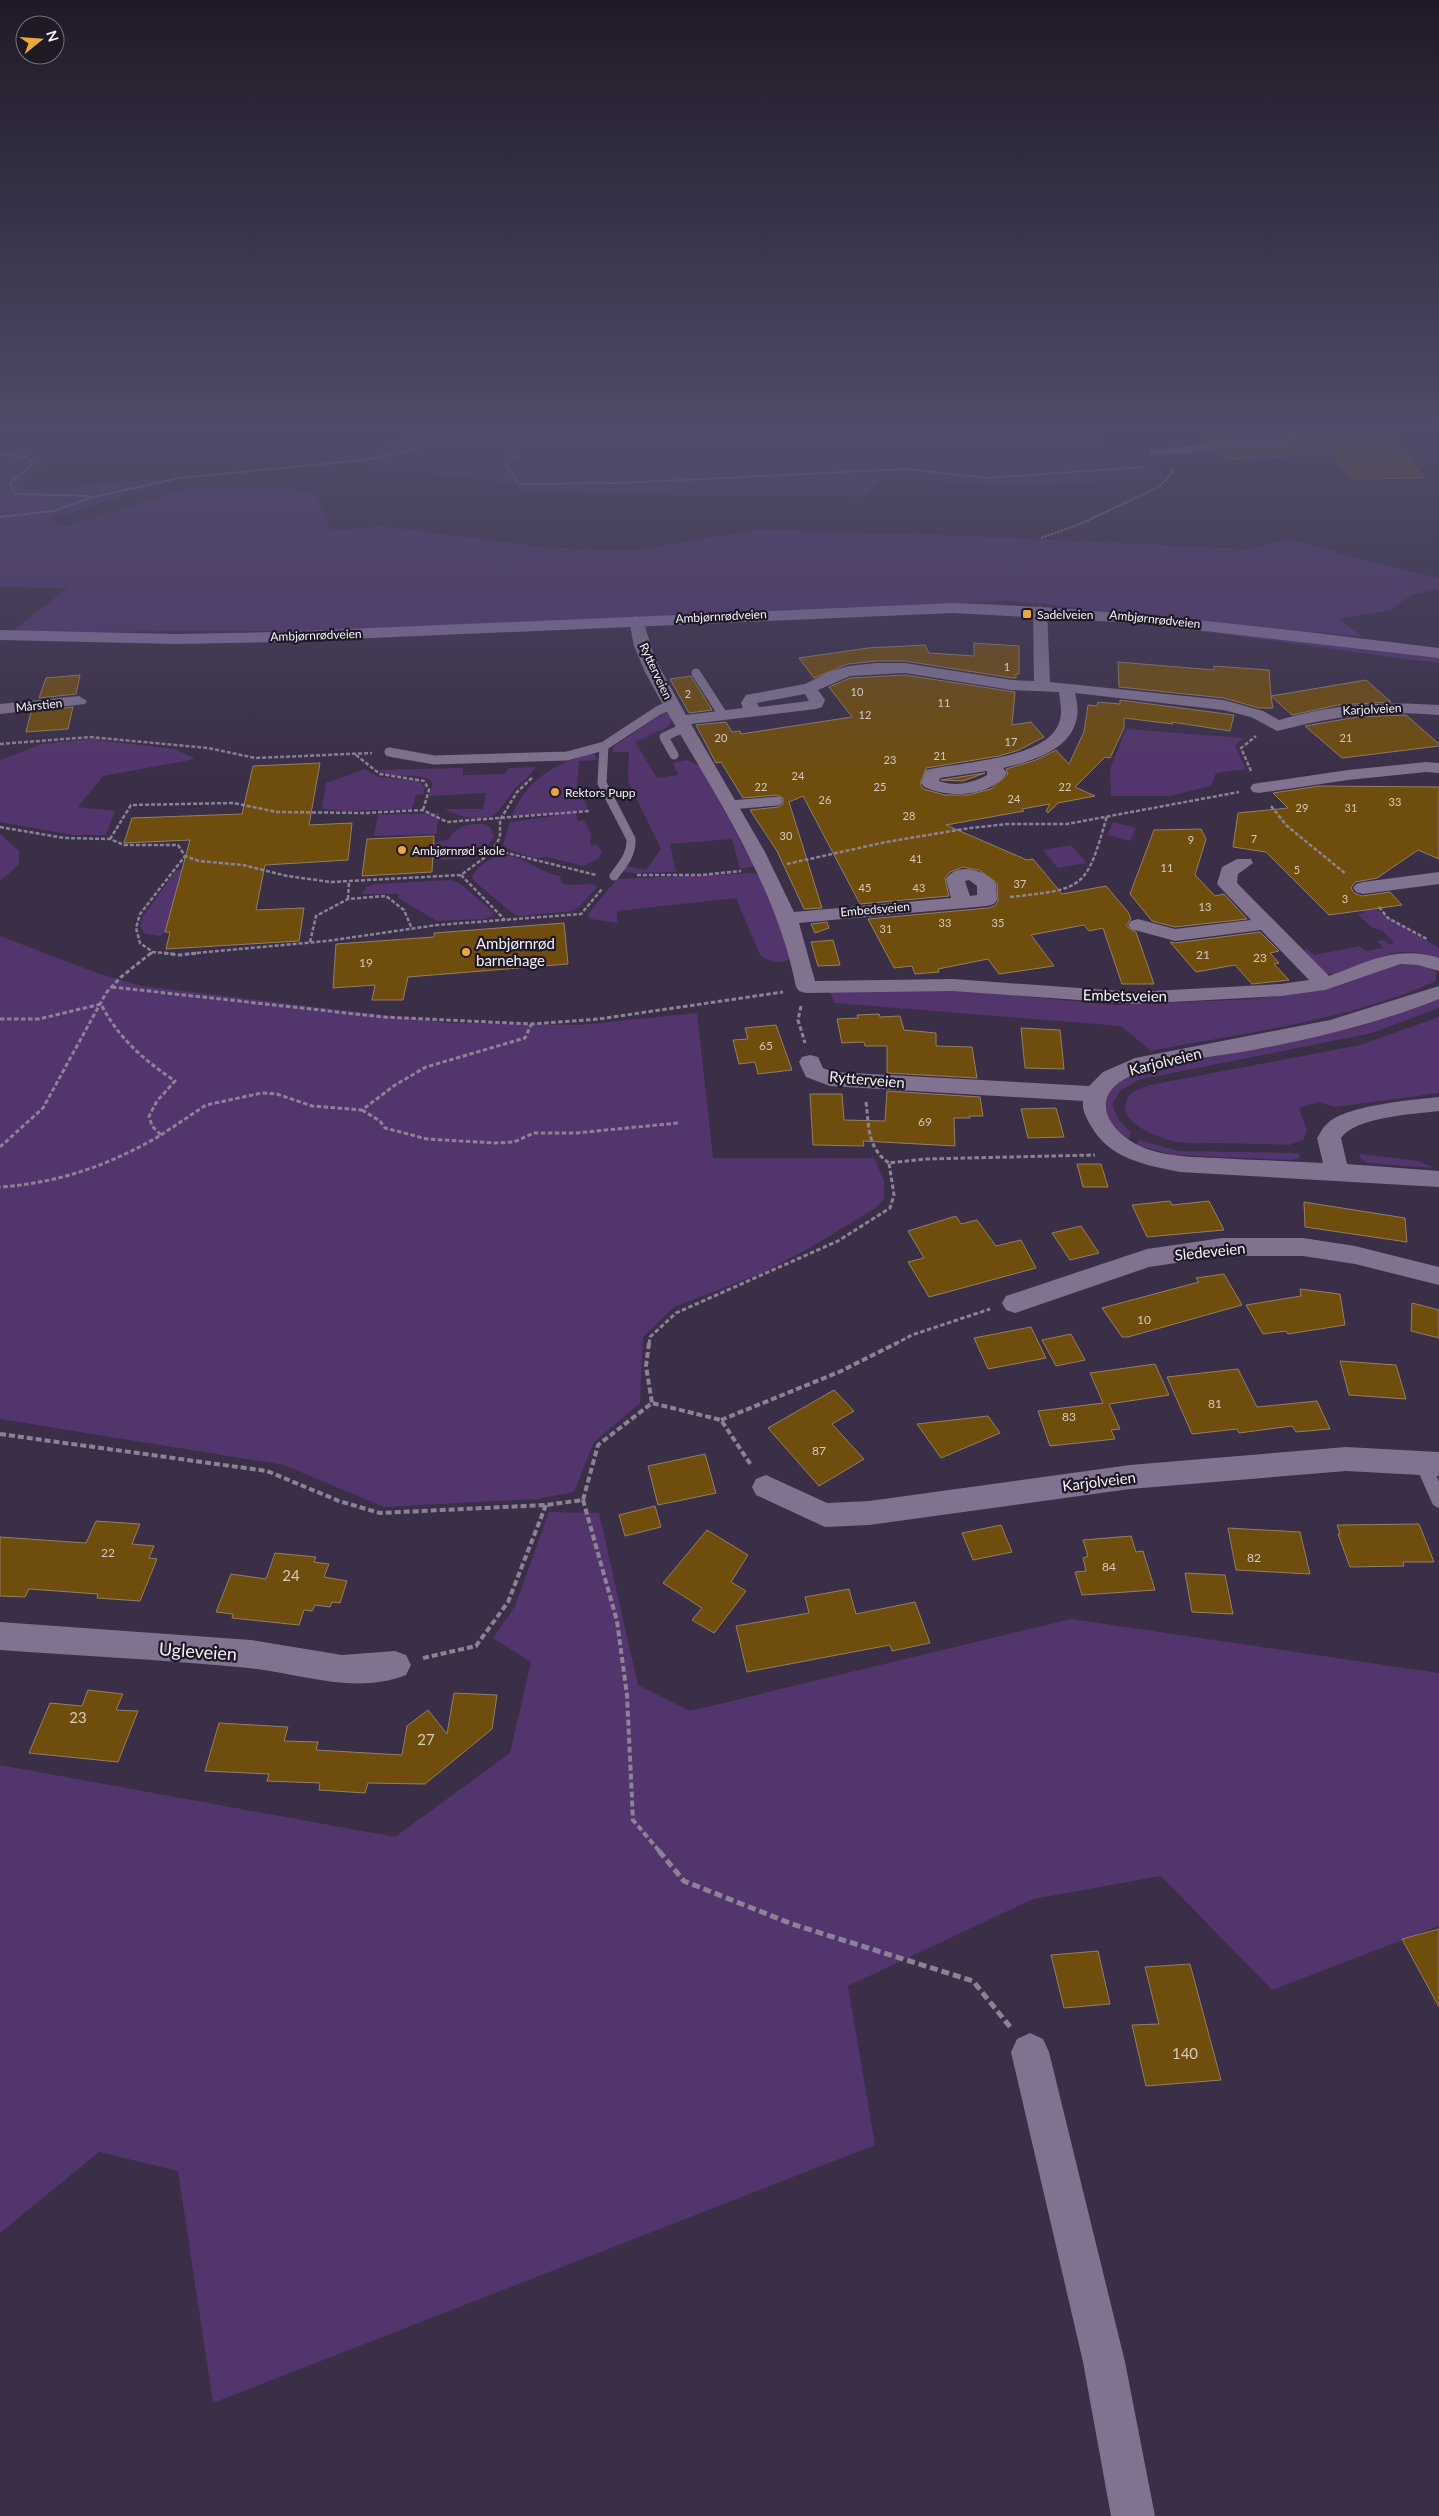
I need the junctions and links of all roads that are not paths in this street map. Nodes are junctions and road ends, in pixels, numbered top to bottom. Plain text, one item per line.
1 (1040, 610) junction
2 (636, 620) junction
3 (0, 636) edge
4 (1439, 653) edge
5 (696, 673) dead end
6 (1042, 687) junction
7 (1067, 689) junction
8 (79, 701) dead end
9 (0, 709) edge
10 (1439, 710) edge
11 (723, 715) junction
12 (679, 717) junction
13 (604, 746) junction
14 (389, 752) road end
15 (674, 755) dead end
16 (992, 766) dead end
17 (1439, 768) edge
18 (1259, 788) road end
19 (778, 801) dead end
20 (729, 805) junction
21 (1244, 863) dead end
22 (614, 876) road end
23 (1439, 878) edge
24 (1363, 888) road end
25 (962, 903) junction
26 (789, 918) junction
27 (1264, 924) junction
28 (1138, 925) dead end
29 (1439, 965) edge
30 (1325, 984) junction
31 (806, 987) joint
32 (1439, 992) edge
33 (810, 1062) road end
34 (1095, 1094) junction
35 (1439, 1104) edge
36 (1338, 1172) junction
37 (1439, 1180) edge
38 (1439, 1276) edge
39 (1015, 1303) road end
40 (1431, 1464) edge
41 (766, 1487) road end
42 (1439, 1500) edge
43 (0, 1636) edge
44 (395, 1665) road end
45 (1030, 2052) road end
46 (1133, 2516) edge

1 - 2 street, Ambjørnrødveien
1 - 4 street, Ambjørnrødveien
1 - 6 street
2 - 3 street, Ambjørnrødveien
2 - 12 street, Rytterveien
5 - 11 lane
6 - 7 street
6 - 11 street
7 - 10 street, Karjolveien
7 - 16 street
8 - 9 street, Mårstien
11 - 12 street
12 - 13 lane
12 - 15 lane
12 - 20 street, Rytterveien
13 - 14 lane
13 - 22 lane
17 - 18 street
19 - 20 lane
20 - 26 street, Rytterveien
21 - 27 street
23 - 24 street
25 - 25 street, Embedsveien
25 - 26 street, Embedsveien
26 - 31 street, Rytterveien
27 - 28 street
27 - 30 street
29 - 30 street, Embetsveien
30 - 31 street, Embetsveien
32 - 34 street, Karjolveien
33 - 34 street, Rytterveien
34 - 36 street
35 - 36 street
36 - 37 street
38 - 39 street, Sledeveien
40 - 41 street, Karjolveien
40 - 42 lane
43 - 44 street, Ugleveien
45 - 46 street

